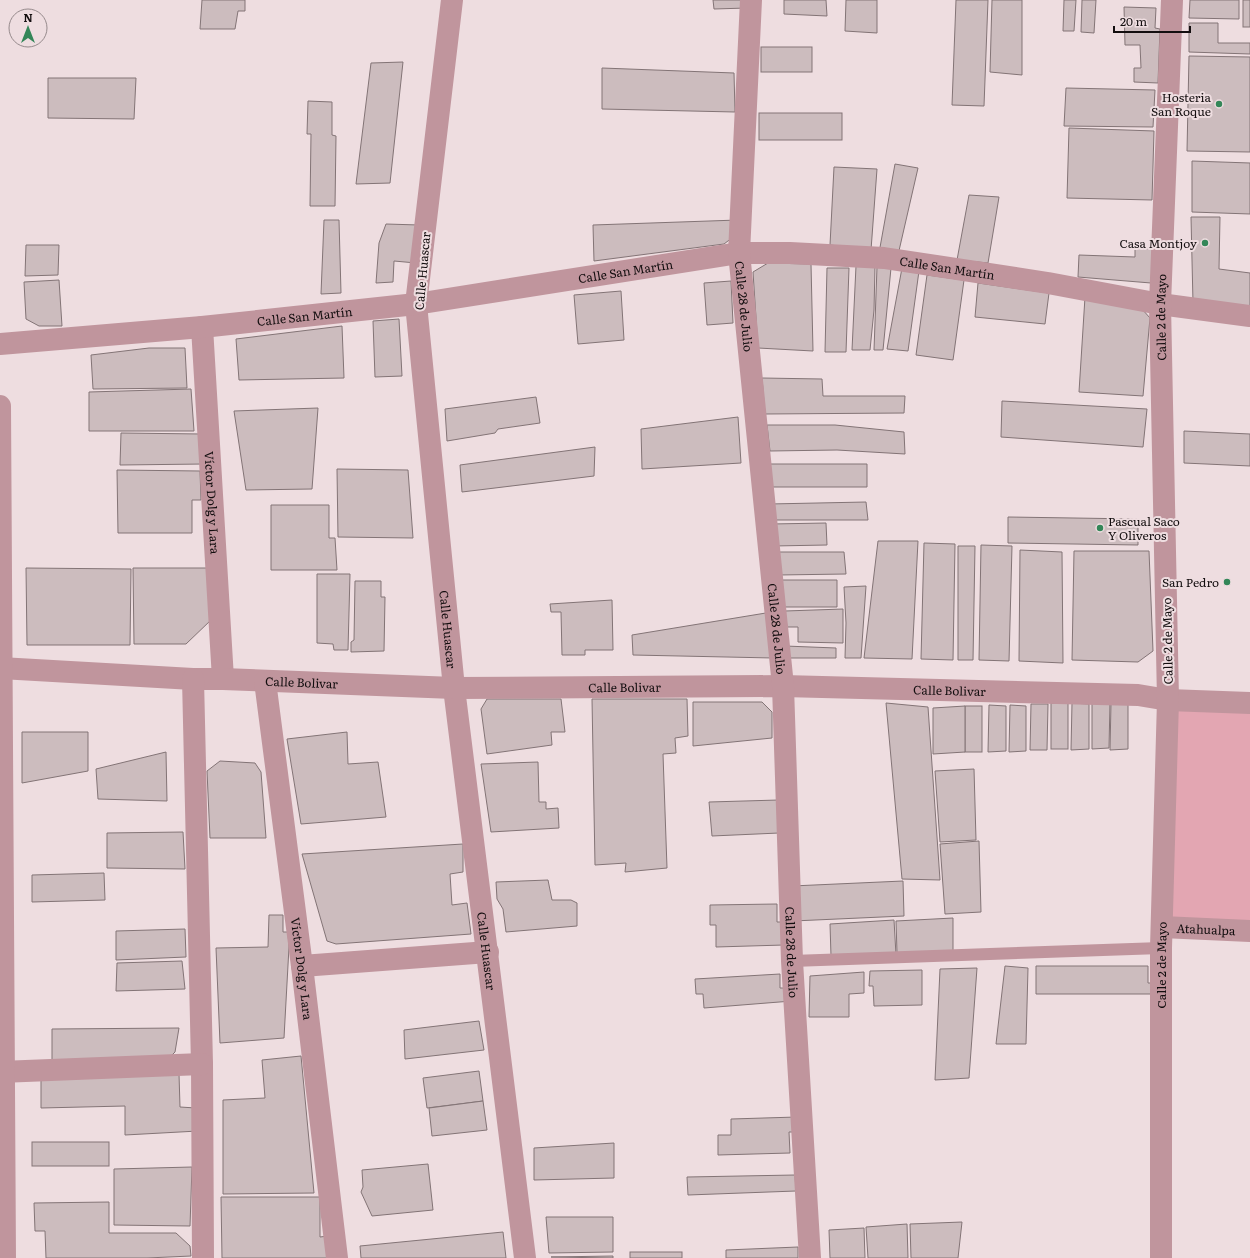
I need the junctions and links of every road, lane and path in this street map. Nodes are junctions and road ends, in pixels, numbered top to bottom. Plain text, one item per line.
1 (452, 0) edge
2 (751, 0) edge
3 (1172, 0) edge
4 (738, 253) junction
5 (416, 304) junction
6 (1160, 304) junction
7 (1250, 316) edge
8 (202, 327) junction
9 (0, 344) edge
10 (0, 406) edge
11 (0, 668) edge
12 (193, 679) junction
13 (223, 679) junction
14 (265, 680) junction
15 (783, 686) junction
16 (454, 688) junction
17 (1168, 700) junction
18 (1250, 703) edge
19 (1162, 927) junction
20 (1250, 931) edge
21 (1161, 948) junction
22 (488, 952) junction
23 (792, 960) junction
24 (302, 966) junction
25 (202, 1064) junction
26 (2, 1072) edge
27 (5, 1258) edge
28 (203, 1258) edge
29 (337, 1258) edge
30 (525, 1258) edge
31 (810, 1258) edge
32 (1161, 1258) edge

1 - 5 street, Calle Huascar
2 - 4 street, Calle 28 de Julio
3 - 6 street, Calle 2 de Mayo
4 - 5 street, Calle San Martín
4 - 6 street, Calle San Martín
4 - 15 street, Calle 28 de Julio
5 - 8 street, Calle San Martín
5 - 16 street, Calle Huascar
6 - 7 street, Calle San Martín
6 - 17 street, Calle 2 de Mayo
8 - 9 street, Calle San Martín
8 - 13 street, Víctor Dolg y Lara
10 - 11 street
11 - 12 street, Calle Bolivar
11 - 26 street
12 - 13 street, Calle Bolivar
12 - 25 street
13 - 14 street, Calle Bolivar
14 - 16 street, Calle Bolivar
14 - 24 street, Víctor Dolg y Lara
15 - 16 street, Calle Bolivar
15 - 17 street, Calle Bolivar
15 - 23 street, Calle 28 de Julio
16 - 22 street, Calle Huascar
17 - 18 street, Calle Bolivar
17 - 19 street, Calle 2 de Mayo
19 - 20 street, Atahualpa
19 - 21 street, Calle 2 de Mayo
21 - 23 lane
21 - 32 street, Calle 2 de Mayo
22 - 24 street
22 - 30 street, Calle Huascar
23 - 31 street, Calle 28 de Julio
24 - 29 street, Víctor Dolg y Lara
25 - 26 street
25 - 28 street
26 - 27 street

